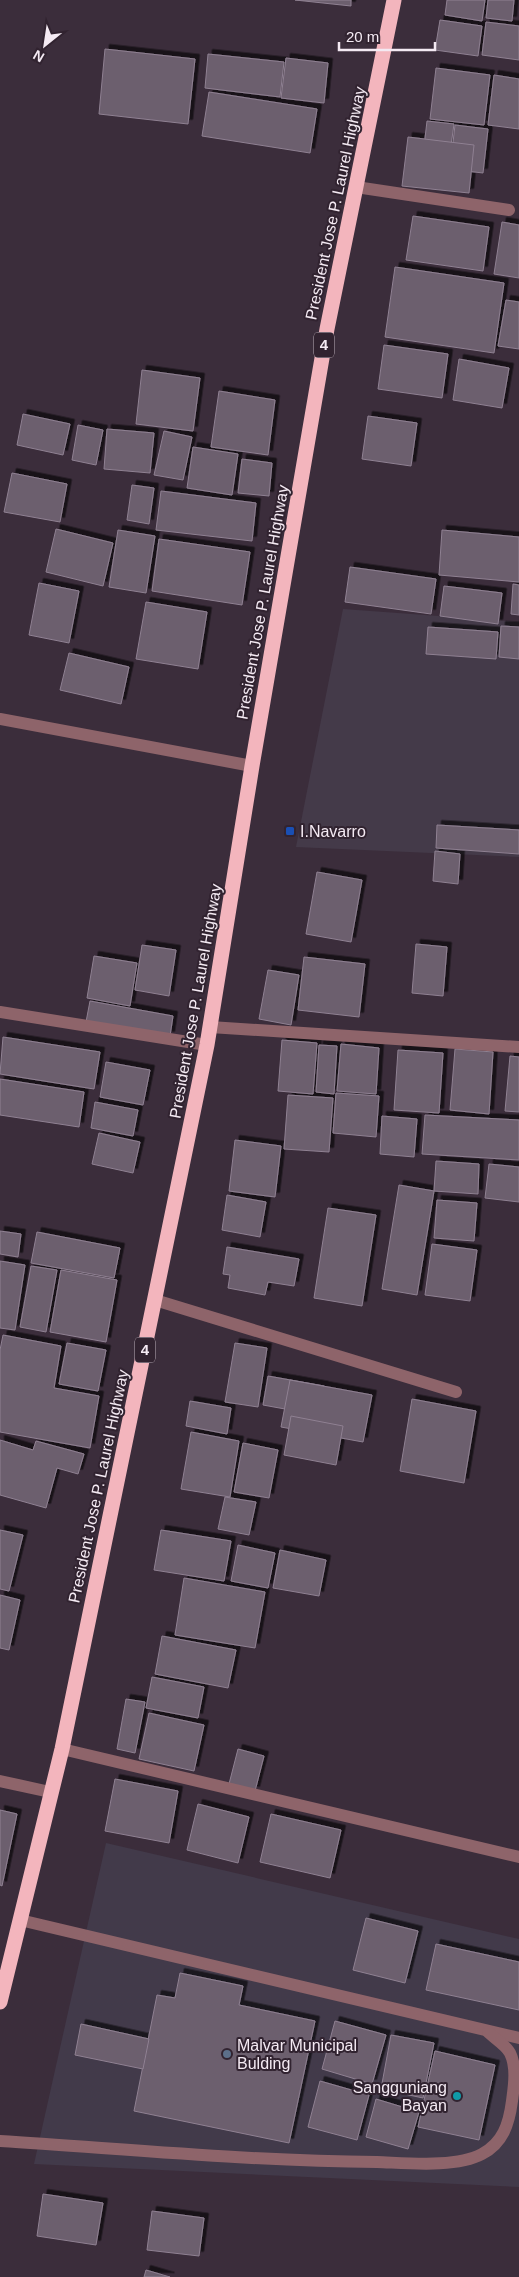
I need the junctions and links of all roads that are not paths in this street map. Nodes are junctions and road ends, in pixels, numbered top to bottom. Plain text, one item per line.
1 (394, 0) edge
2 (356, 187) junction
3 (509, 210) dead end
4 (0, 719) edge
5 (252, 766) junction
6 (0, 1012) edge
7 (210, 1027) junction
8 (207, 1045) junction
9 (519, 1047) edge
10 (155, 1300) junction
11 (456, 1392) dead end
12 (62, 1749) junction
13 (0, 1782) edge
14 (50, 1792) junction
15 (519, 1857) edge
16 (20, 1920) junction
17 (0, 2002) edge
18 (488, 2032) junction
19 (519, 2038) edge
20 (0, 2141) edge

1 - 2 highway, President Jose P. Laurel Highway / 4
2 - 3 street
2 - 5 highway, President Jose P. Laurel Highway / 4
4 - 5 street
5 - 7 highway, President Jose P. Laurel Highway / 4
6 - 8 street
7 - 8 highway, President Jose P. Laurel Highway / 4
7 - 9 street
8 - 10 highway, President Jose P. Laurel Highway / 4
10 - 11 street
10 - 12 highway, President Jose P. Laurel Highway / 4
12 - 14 highway, President Jose P. Laurel Highway / 4
12 - 15 street
13 - 14 street
14 - 16 highway, President Jose P. Laurel Highway / 4
16 - 17 highway, President Jose P. Laurel Highway / 4
16 - 18 street
18 - 19 street
18 - 20 street

